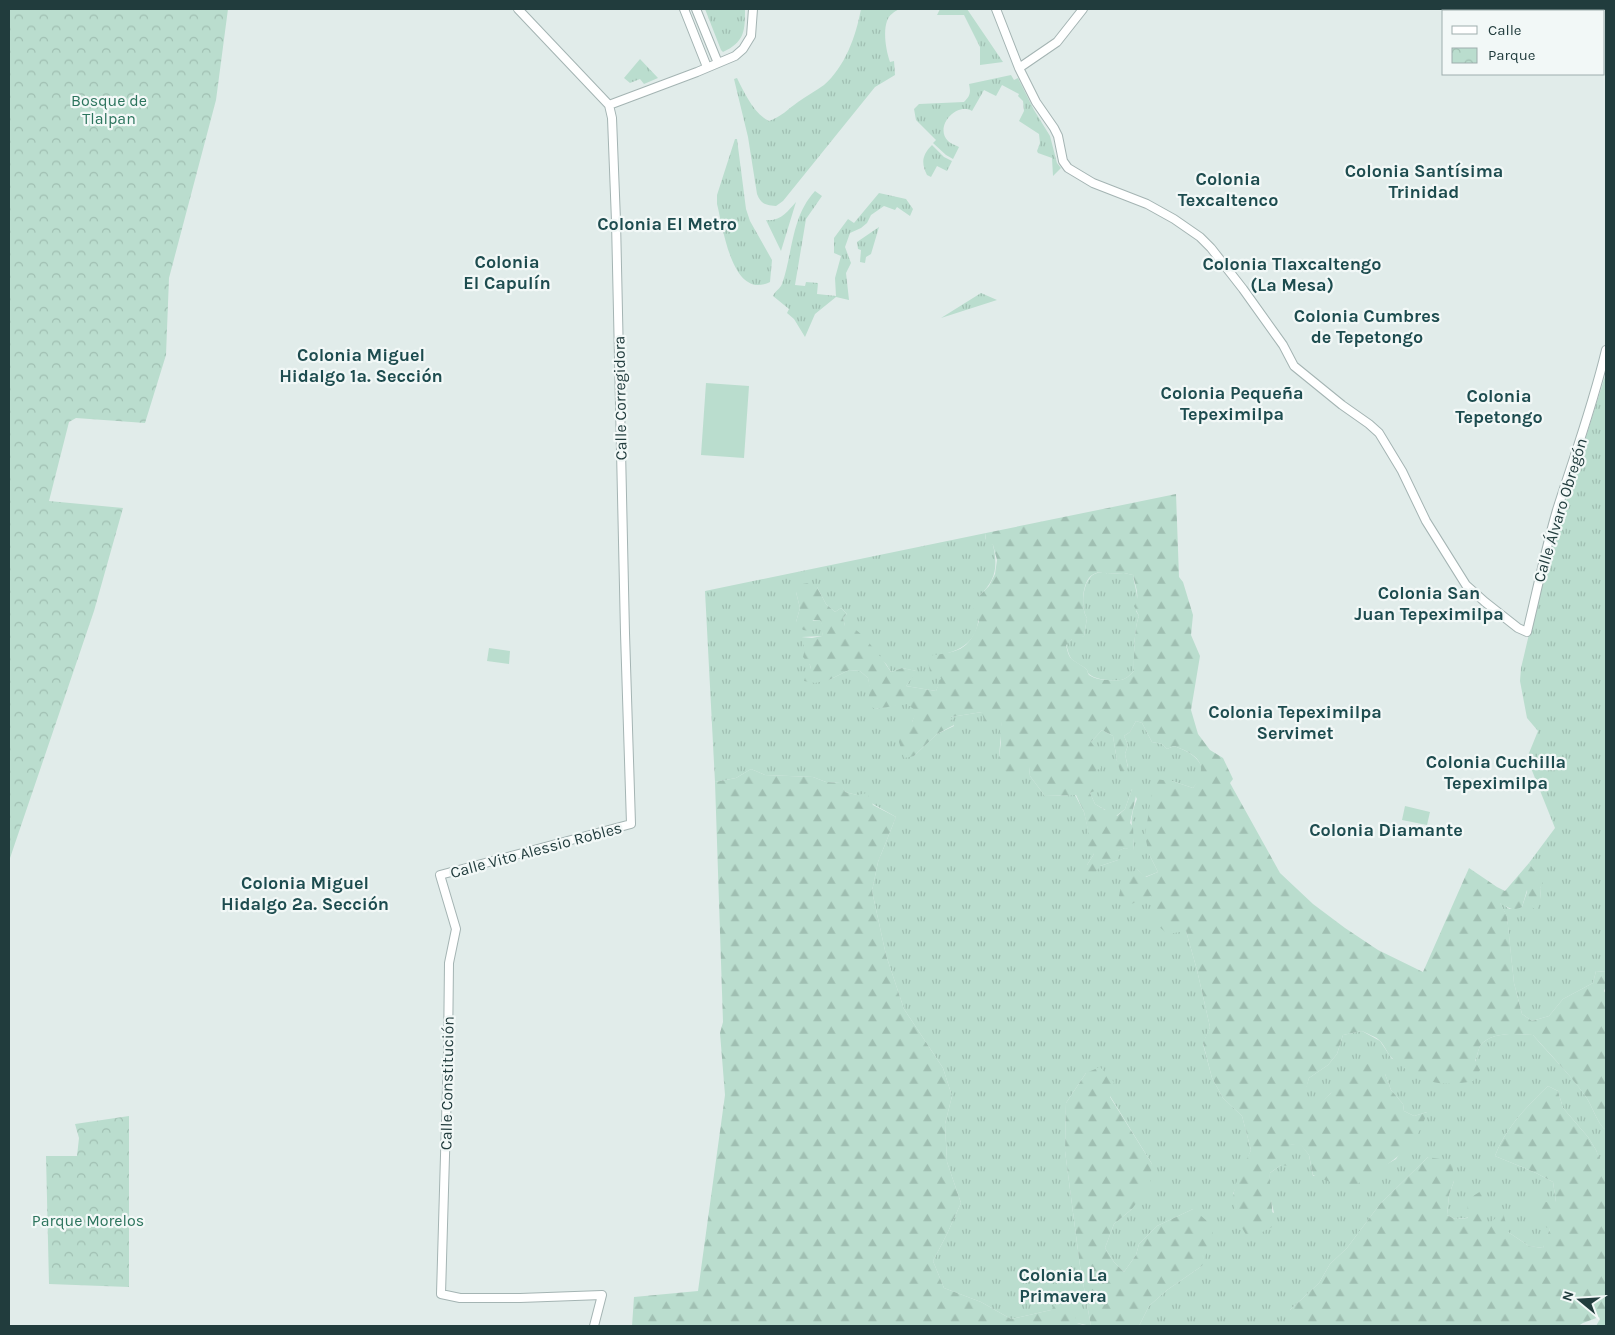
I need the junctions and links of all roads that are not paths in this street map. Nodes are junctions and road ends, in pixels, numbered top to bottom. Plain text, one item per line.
1 (518, 9) edge
2 (684, 9) edge
3 (696, 9) edge
4 (753, 9) edge
5 (996, 9) edge
6 (1083, 9) edge
7 (718, 63) junction
8 (707, 67) junction
9 (1020, 68) junction
10 (609, 106) junction
11 (1606, 350) edge
12 (631, 824) joint
13 (440, 875) joint
14 (594, 1326) edge

1 - 10 street
2 - 8 street
3 - 7 street
4 - 7 street
5 - 9 street
6 - 9 street
7 - 8 street
8 - 10 street
9 - 11 street, Calle Álvaro Obregón
10 - 12 street, Calle Corregidora
12 - 13 street, Calle Vito Alessio Robles
13 - 14 street, Calle Constitución

